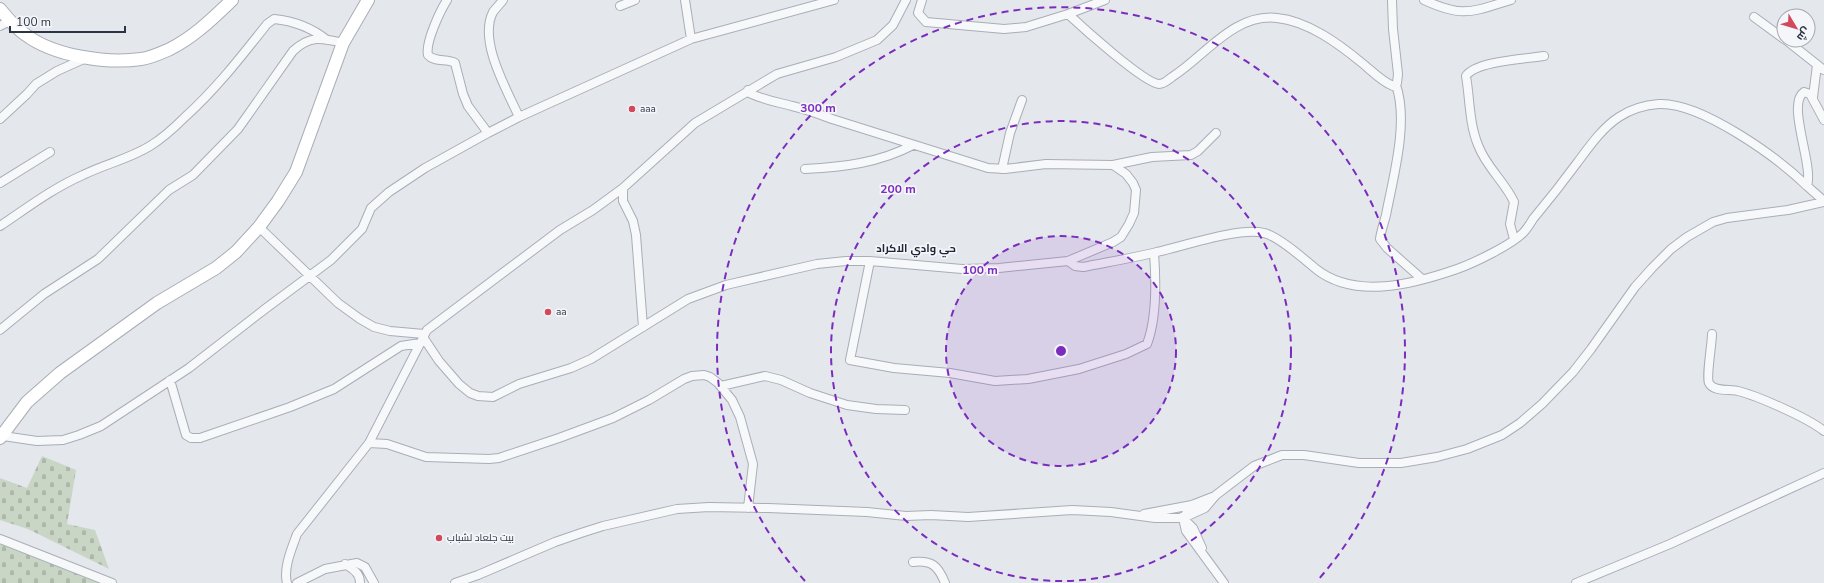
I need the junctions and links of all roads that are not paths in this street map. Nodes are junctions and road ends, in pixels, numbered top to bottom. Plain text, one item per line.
1 (232, 0) edge
2 (368, 0) edge
3 (447, 0) edge
4 (503, 0) edge
5 (634, 0) edge
6 (684, 0) edge
7 (834, 0) edge
8 (906, 0) edge
9 (922, 0) edge
10 (1105, 0) edge
11 (1392, 0) edge
12 (1424, 0) edge
13 (1511, 0) edge
14 (620, 6) dead end
15 (0, 9) edge
16 (1068, 14) junction
17 (1754, 17) dead end
18 (5, 24) edge
19 (1776, 33) edge
20 (691, 39) junction
21 (328, 40) junction
22 (343, 43) junction
23 (1797, 48) edge
24 (1544, 56) dead end
25 (87, 58) junction
26 (1821, 67) edge
27 (1396, 85) junction
28 (748, 90) junction
29 (1813, 97) junction
30 (1022, 100) dead end
31 (519, 117) junction
32 (0, 119) edge
33 (1824, 120) edge
34 (488, 133) junction
35 (1216, 133) dead end
36 (913, 144) junction
37 (50, 152) dead end
38 (1113, 165) junction
39 (804, 168) dead end
40 (1002, 169) junction
41 (0, 183) edge
42 (1807, 186) junction
43 (623, 188) junction
44 (1824, 202) edge
45 (0, 226) edge
46 (259, 227) junction
47 (1514, 239) junction
48 (1154, 253) junction
49 (870, 261) junction
50 (1068, 261) junction
51 (310, 275) junction
52 (1422, 279) junction
53 (643, 327) junction
54 (0, 330) edge
55 (1712, 334) dead end
56 (422, 338) junction
57 (170, 380) junction
58 (721, 386) junction
59 (906, 410) dead end
60 (1824, 431) edge
61 (1, 437) edge
62 (369, 443) junction
63 (1824, 473) edge
64 (1216, 495) junction
65 (1192, 505) junction
66 (748, 508) junction
67 (1168, 510) junction
68 (1134, 515) junction
69 (1183, 518) junction
70 (0, 539) edge
71 (913, 562) dead end
72 (345, 564) junction
73 (112, 583) edge
74 (287, 583) edge
75 (297, 583) edge
76 (360, 583) edge
77 (374, 583) edge
78 (455, 583) edge
79 (945, 583) edge
80 (1224, 583) edge
81 (1576, 583) edge

1 - 25 street
2 - 22 street
3 - 34 street
4 - 31 street
5 - 14 street
6 - 20 street
7 - 20 street
8 - 28 street
9 - 16 street
10 - 16 street
11 - 27 street
12 - 13 street
15 - 18 street
16 - 27 street
17 - 19 street
18 - 25 street
20 - 31 street
21 - 22 street
21 - 45 street
21 - 54 street
22 - 46 street
23 - 26 street
24 - 47 street
25 - 32 street
26 - 29 street
27 - 52 street
28 - 36 street
28 - 43 street
29 - 33 street
29 - 42 street
30 - 40 street
31 - 34 street
34 - 51 street
35 - 38 street
36 - 39 street
36 - 40 street
37 - 41 street
38 - 40 street
38 - 50 street
42 - 44 street
42 - 47 street
43 - 53 street
43 - 56 street
44 - 64 street
46 - 51 street
46 - 61 street
47 - 52 street
48 - 49 street
48 - 50 street
48 - 52 street
49 - 50 street
49 - 53 street
51 - 56 street
51 - 57 street
53 - 56 street
55 - 60 street
56 - 57 street
56 - 62 street
57 - 61 street
58 - 59 street
58 - 62 street
58 - 66 street
62 - 74 street
63 - 81 street
64 - 65 street
64 - 69 street
65 - 67 street
65 - 69 street
66 - 68 street
66 - 78 street
67 - 68 street
67 - 69 street
68 - 69 street
69 - 80 street
70 - 73 street
71 - 79 street
72 - 75 street
72 - 76 street
72 - 77 street

